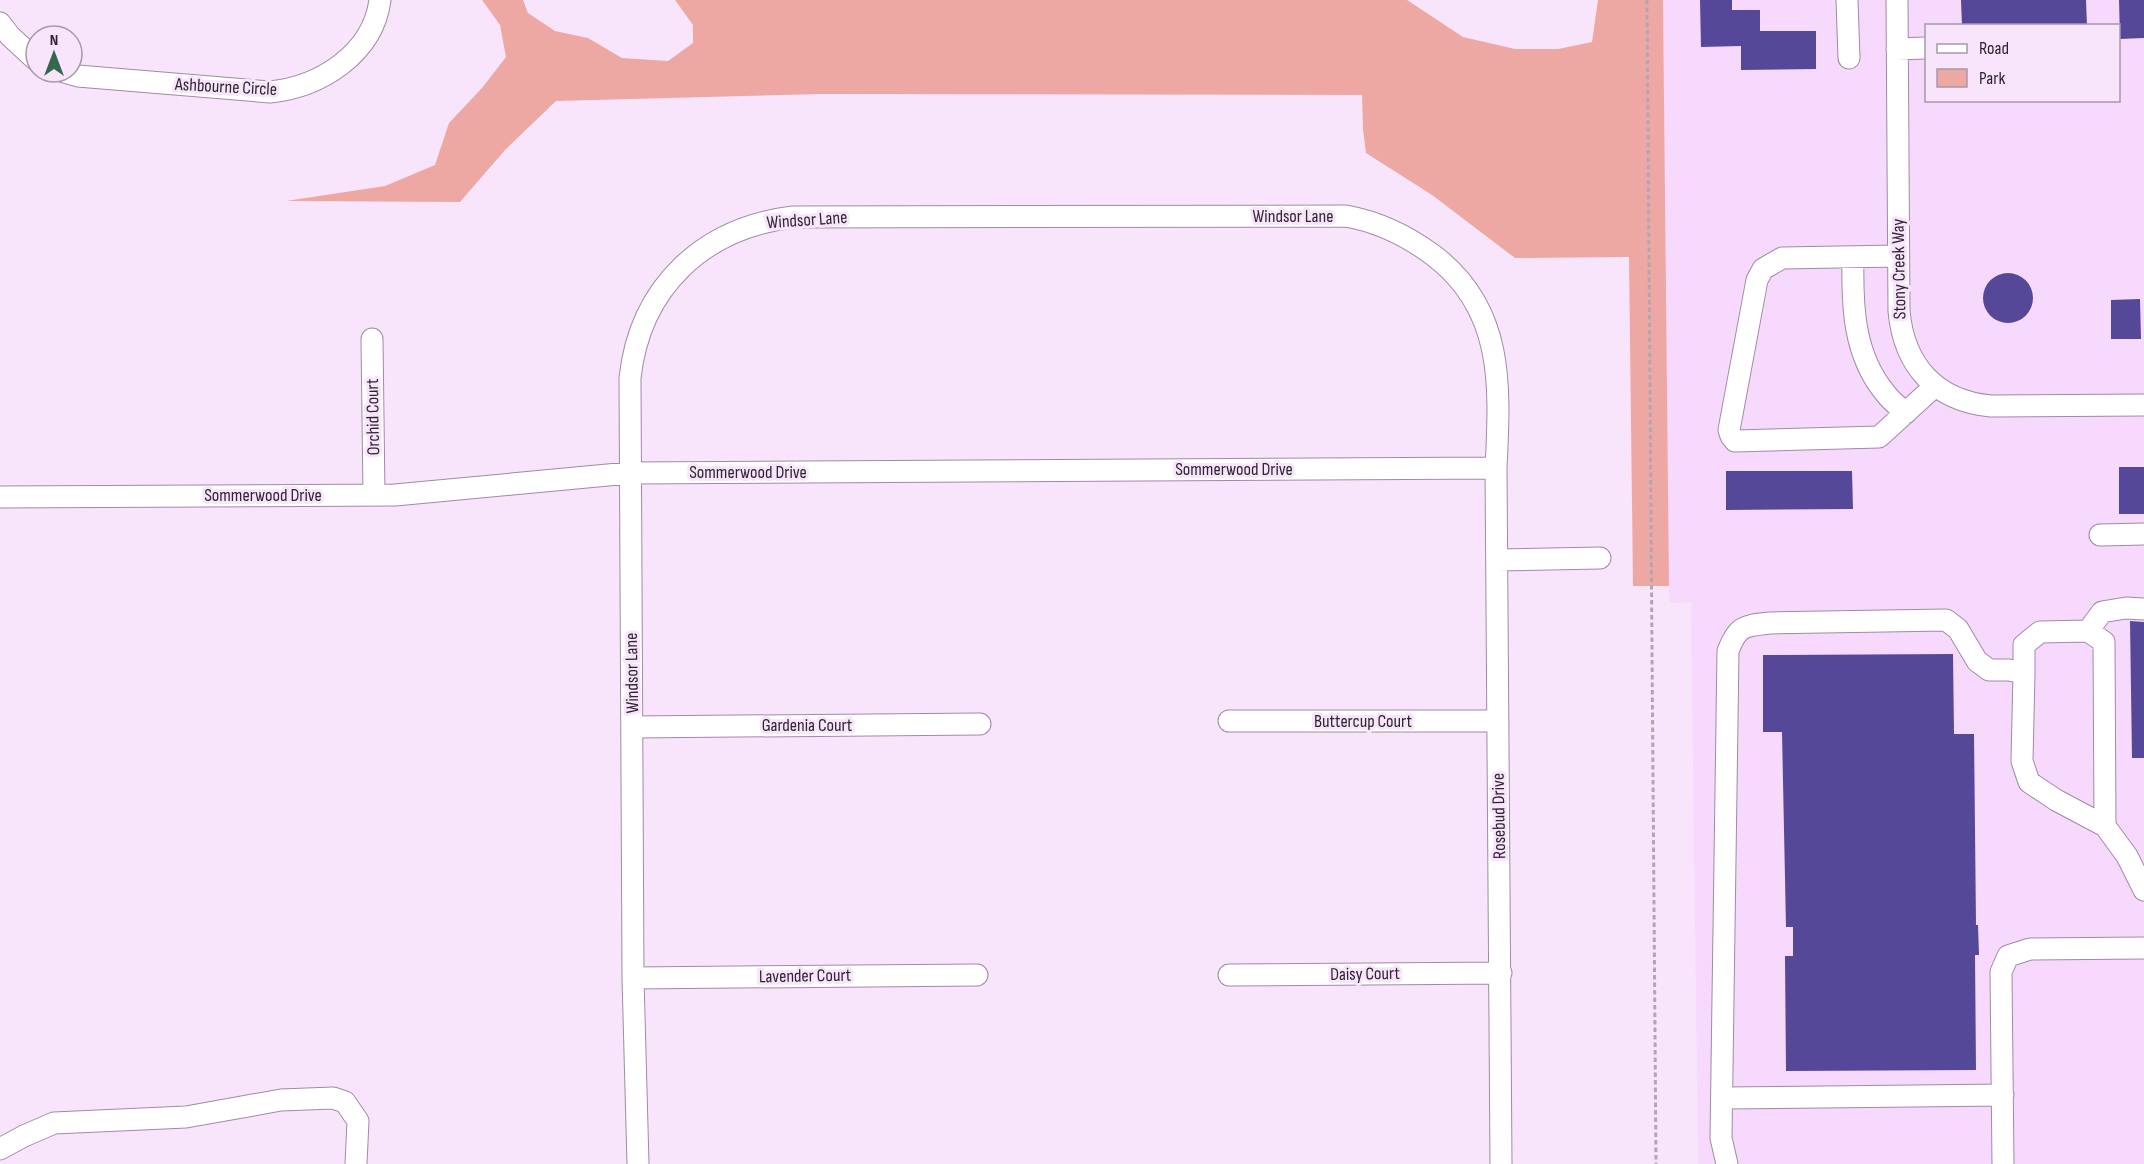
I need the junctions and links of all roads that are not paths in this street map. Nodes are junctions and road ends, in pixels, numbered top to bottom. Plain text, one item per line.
1 (380, 0) edge
2 (1847, 0) edge
3 (1897, 0) edge
4 (0, 23) edge
5 (1925, 48) edge
6 (24, 49) edge
7 (1897, 49) junction
8 (1849, 58) dead end
9 (84, 76) edge
10 (1898, 256) junction
11 (1852, 257) junction
12 (372, 339) dead end
13 (1935, 386) junction
14 (2144, 405) edge
15 (1906, 413) junction
16 (1497, 468) junction
17 (629, 473) junction
18 (374, 495) junction
19 (0, 496) edge
20 (2144, 534) edge
21 (2100, 535) dead end
22 (1600, 558) dead end
23 (1497, 560) junction
24 (2144, 609) edge
25 (2088, 631) junction
26 (2025, 673) junction
27 (1229, 721) dead end
28 (1498, 721) junction
29 (980, 724) dead end
30 (633, 727) junction
31 (2105, 826) junction
32 (2144, 890) edge
33 (2144, 948) edge
34 (1501, 973) junction
35 (977, 975) dead end
36 (1229, 975) dead end
37 (633, 978) junction
38 (2003, 1095) junction
39 (1722, 1098) junction
40 (0, 1149) edge
41 (356, 1164) edge
42 (638, 1164) edge
43 (1501, 1164) edge
44 (1727, 1164) edge
45 (2003, 1164) edge

1 - 9 street, Ashbourne Circle
2 - 8 street
3 - 7 street, Stony Creek Way
4 - 6 street
5 - 7 street
7 - 10 street, Stony Creek Way
10 - 11 street
10 - 13 street, Stony Creek Way
11 - 15 street
11 - 15 street
12 - 18 street, Orchid Court
13 - 14 street, Stony Creek Way
13 - 15 street
16 - 17 street, Sommerwood Drive
16 - 17 street, Windsor Lane
16 - 23 street, Rosebud Drive
17 - 18 street, Sommerwood Drive
17 - 30 street, Windsor Lane
18 - 19 street, Sommerwood Drive
20 - 21 street
22 - 23 street
23 - 28 street, Rosebud Drive
24 - 25 street
25 - 26 street
25 - 31 street
26 - 31 street
26 - 39 street
27 - 28 street, Buttercup Court
28 - 34 street, Rosebud Drive
29 - 30 street, Gardenia Court
30 - 37 street, Windsor Lane
31 - 32 street
33 - 38 street
34 - 36 street, Daisy Court
34 - 43 street, Rosebud Drive
35 - 37 street, Lavender Court
37 - 42 street, Windsor Lane
38 - 39 street
38 - 45 street
39 - 44 street
40 - 41 street

